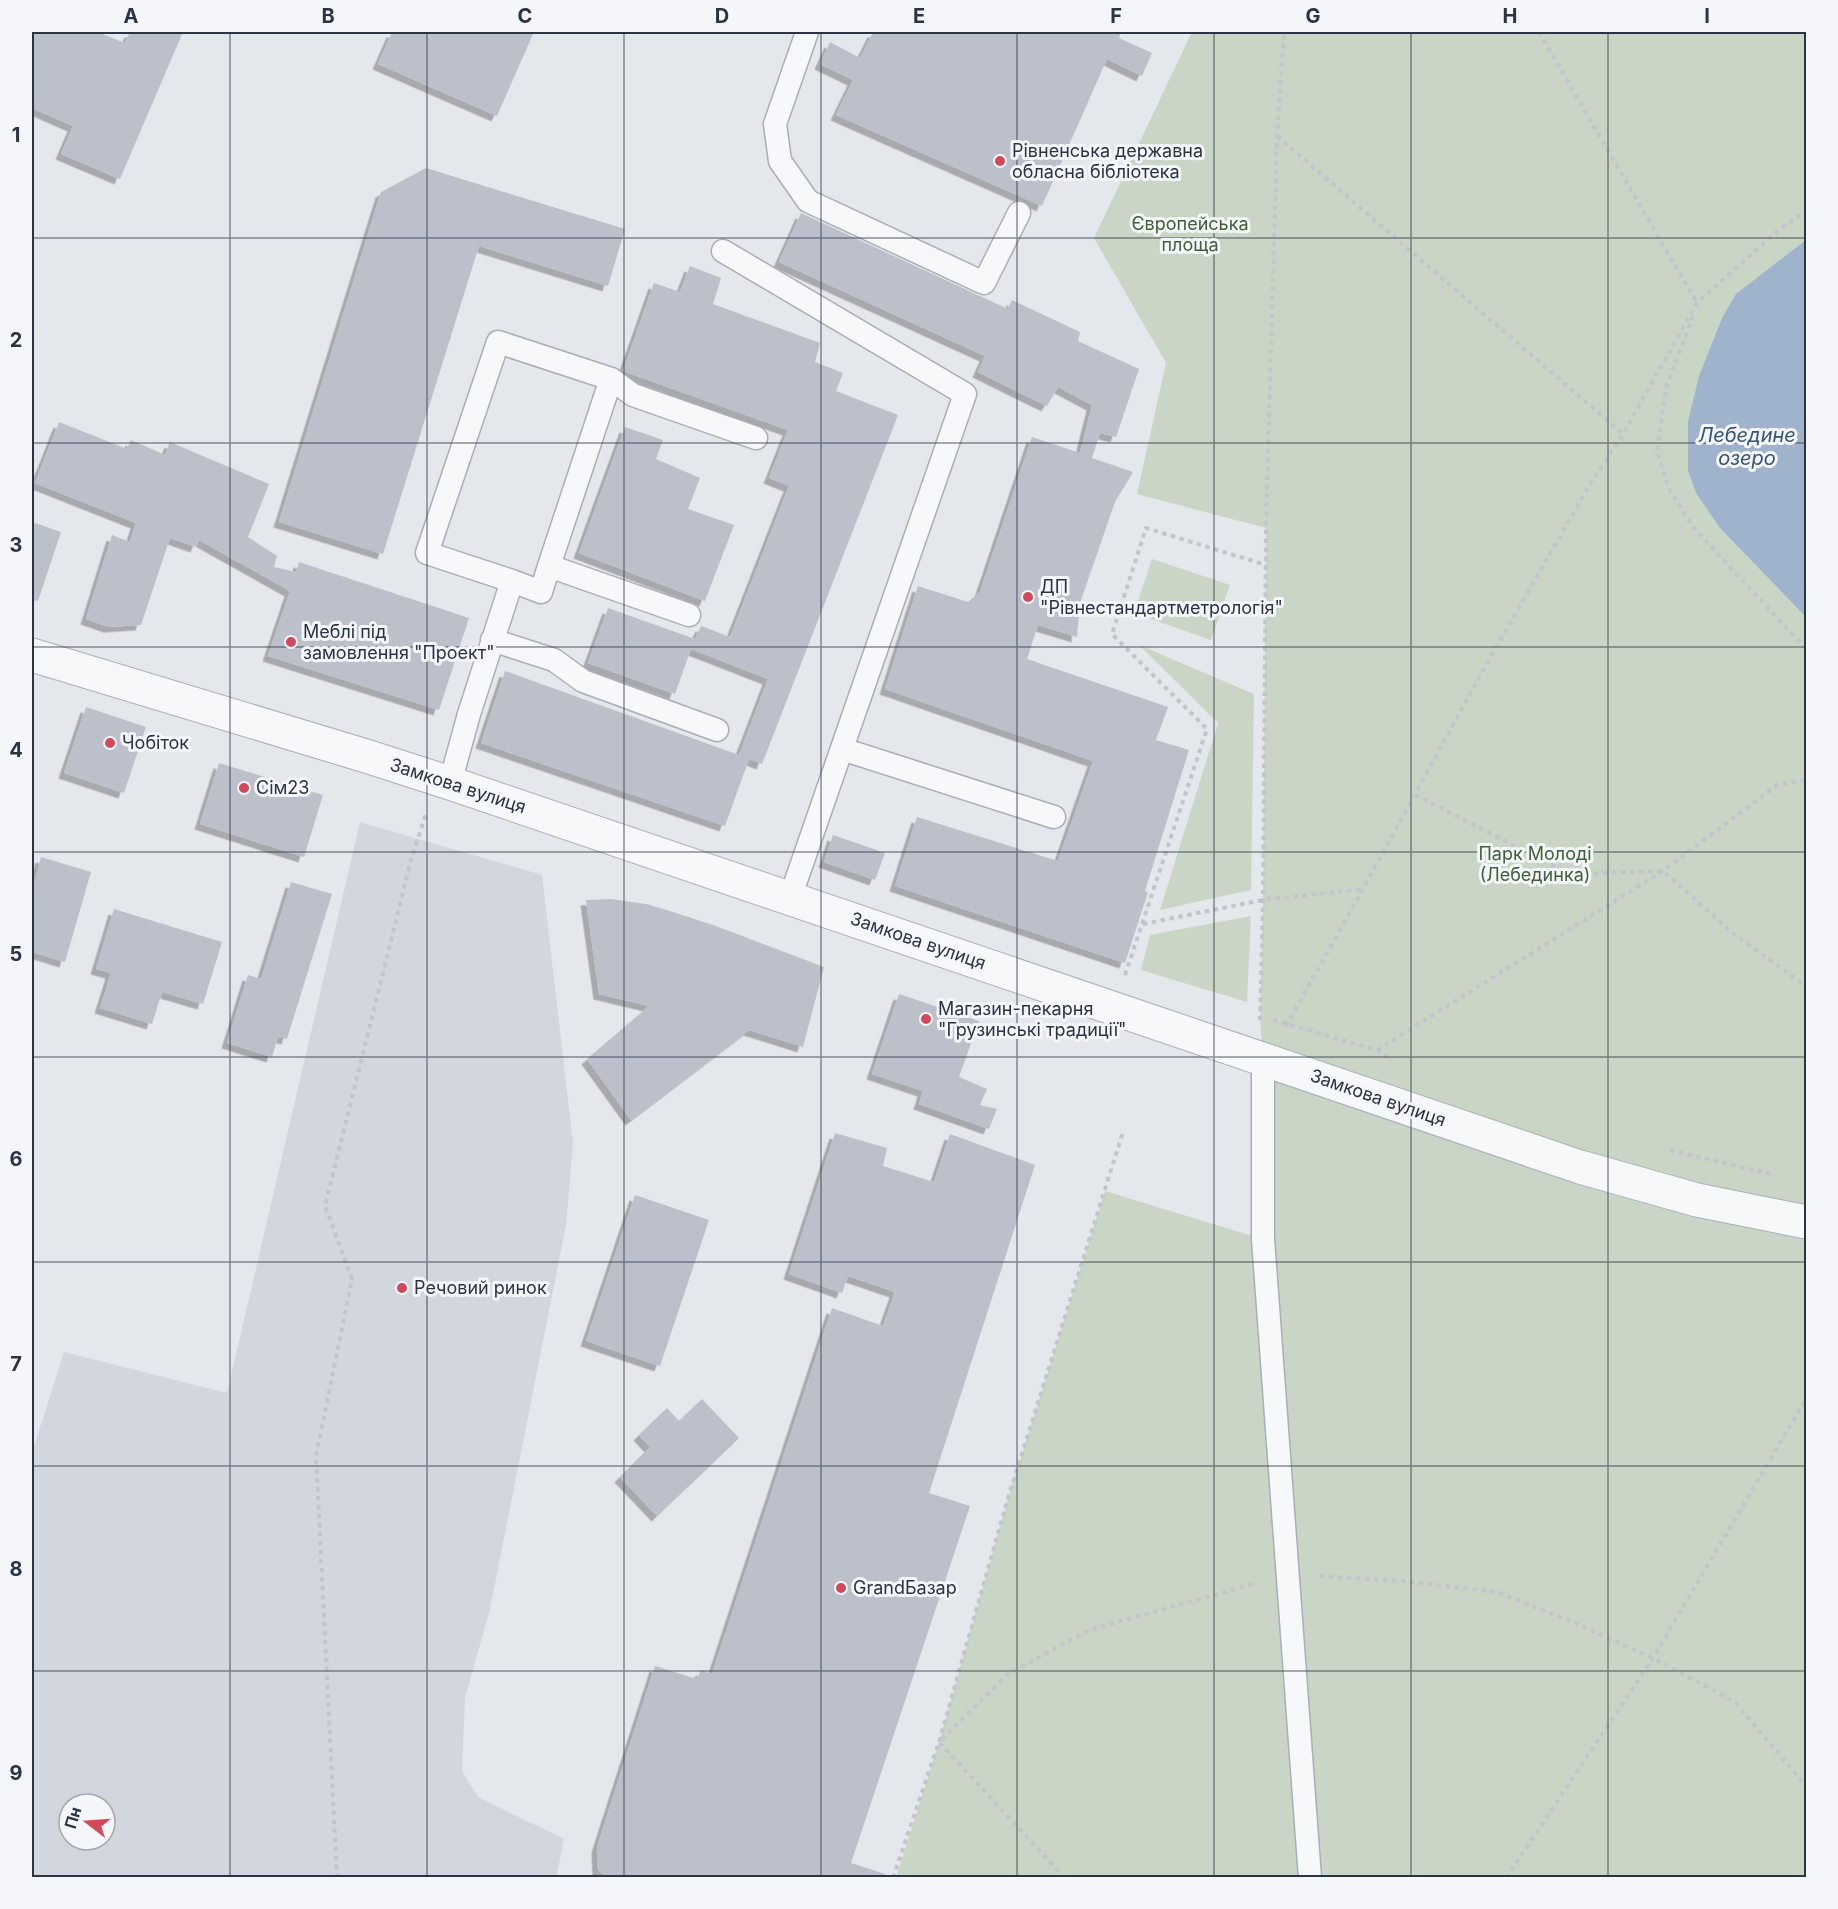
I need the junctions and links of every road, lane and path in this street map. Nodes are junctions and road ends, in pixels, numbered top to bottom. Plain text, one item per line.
1 (807, 32) edge
2 (1284, 32) edge
3 (1539, 32) edge
4 (1277, 136) junction
5 (1806, 211) edge
6 (1019, 213) dead end
7 (723, 251) dead end
8 (1697, 303) junction
9 (611, 380) junction
10 (1623, 434) junction
11 (756, 438) dead end
12 (1266, 565) junction
13 (549, 566) junction
14 (512, 581) junction
15 (688, 615) dead end
16 (492, 640) junction
17 (1806, 649) edge
18 (32, 655) edge
19 (717, 730) dead end
20 (842, 749) junction
21 (1806, 780) edge
22 (450, 783) junction
23 (1415, 795) junction
24 (426, 812) dead end
25 (1054, 817) dead end
26 (1663, 871) junction
27 (1363, 889) junction
28 (790, 898) junction
29 (1263, 900) junction
30 (1142, 924) junction
31 (1123, 981) dead end
32 (1806, 986) edge
33 (1377, 1050) dead end
34 (1263, 1058) junction
35 (1123, 1132) dead end
36 (1806, 1222) edge
37 (1806, 1399) edge
38 (337, 1878) edge
39 (893, 1878) edge
40 (1310, 1878) edge
41 (1506, 1878) edge

1 - 6 lane
2 - 4 path
3 - 8 path
4 - 10 path
4 - 12 path
5 - 8 path
7 - 20 lane
8 - 10 path
8 - 17 path
9 - 11 lane
9 - 13 lane
9 - 14 lane
10 - 23 path
12 - 29 path
12 - 30 path
13 - 14 lane
13 - 15 lane
14 - 16 lane
16 - 19 lane
16 - 22 lane
18 - 22 street, Замкова вулиця
20 - 25 lane
20 - 28 lane
21 - 26 path
22 - 28 street, Замкова вулиця
23 - 26 path
23 - 27 path
24 - 38 path
26 - 32 path
26 - 33 path
27 - 29 path
27 - 34 path
28 - 34 street, Замкова вулиця
29 - 30 path
29 - 34 path
30 - 31 path
34 - 36 street, Замкова вулиця
34 - 40 lane
35 - 39 path
37 - 41 path

